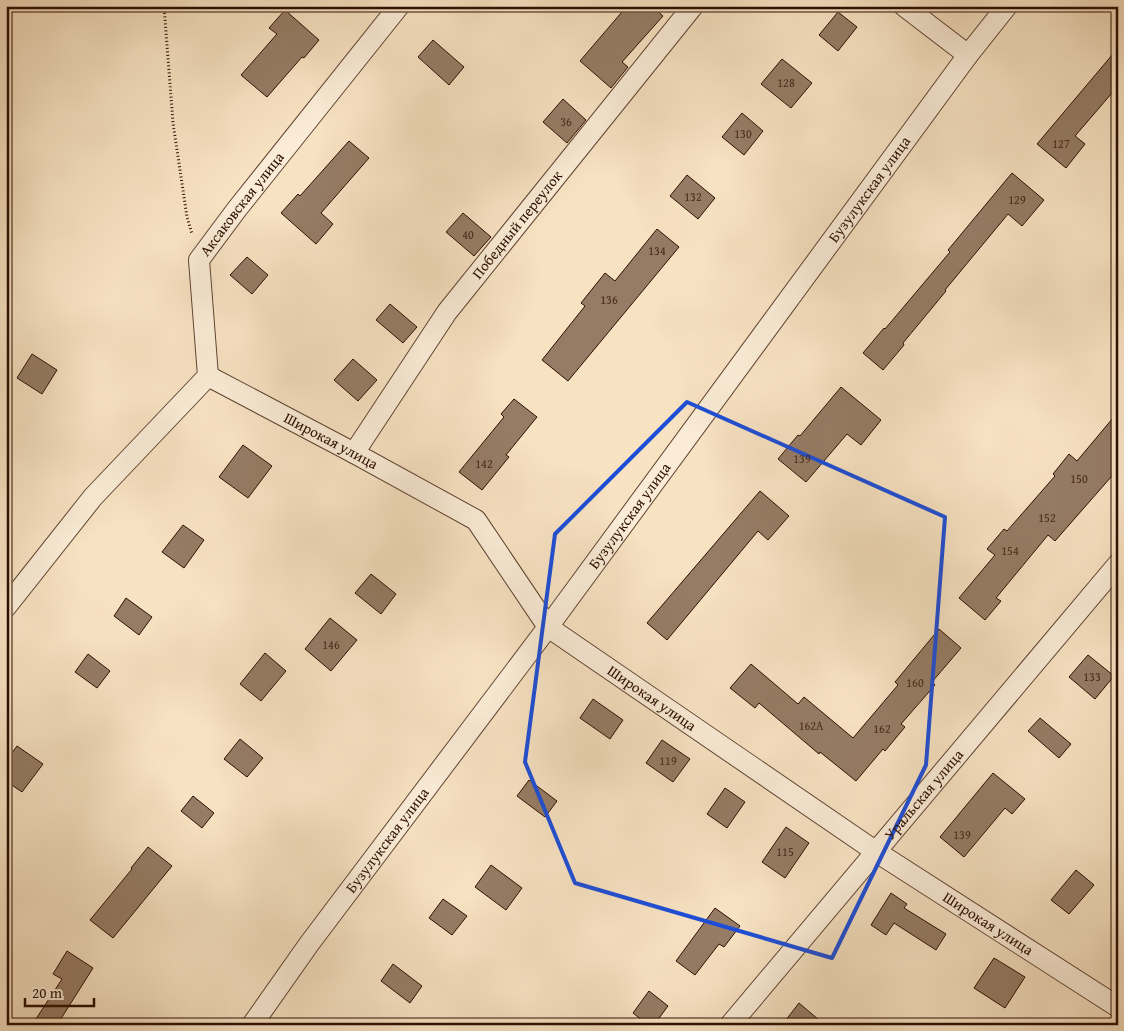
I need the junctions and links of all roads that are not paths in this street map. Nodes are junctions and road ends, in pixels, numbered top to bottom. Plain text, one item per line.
1 (399, 6) edge
2 (693, 6) edge
3 (904, 6) edge
4 (1007, 6) edge
5 (968, 55) junction
6 (208, 376) junction
7 (354, 453) junction
8 (1118, 564) edge
9 (6, 608) edge
10 (548, 627) junction
11 (875, 851) junction
12 (1118, 1007) edge
13 (252, 1025) edge
14 (730, 1025) edge

1 - 6 street, Аксаковская улица
2 - 7 street, Победный переулок
3 - 5 street
4 - 5 street, Бузулукская улица
5 - 10 street, Бузулукская улица
6 - 7 street, Широкая улица
6 - 9 street
7 - 10 street, Широкая улица
8 - 11 street, Уральская улица
10 - 11 street, Широкая улица
10 - 13 street, Бузулукская улица
11 - 12 street, Широкая улица
11 - 14 street, Уральская улица

